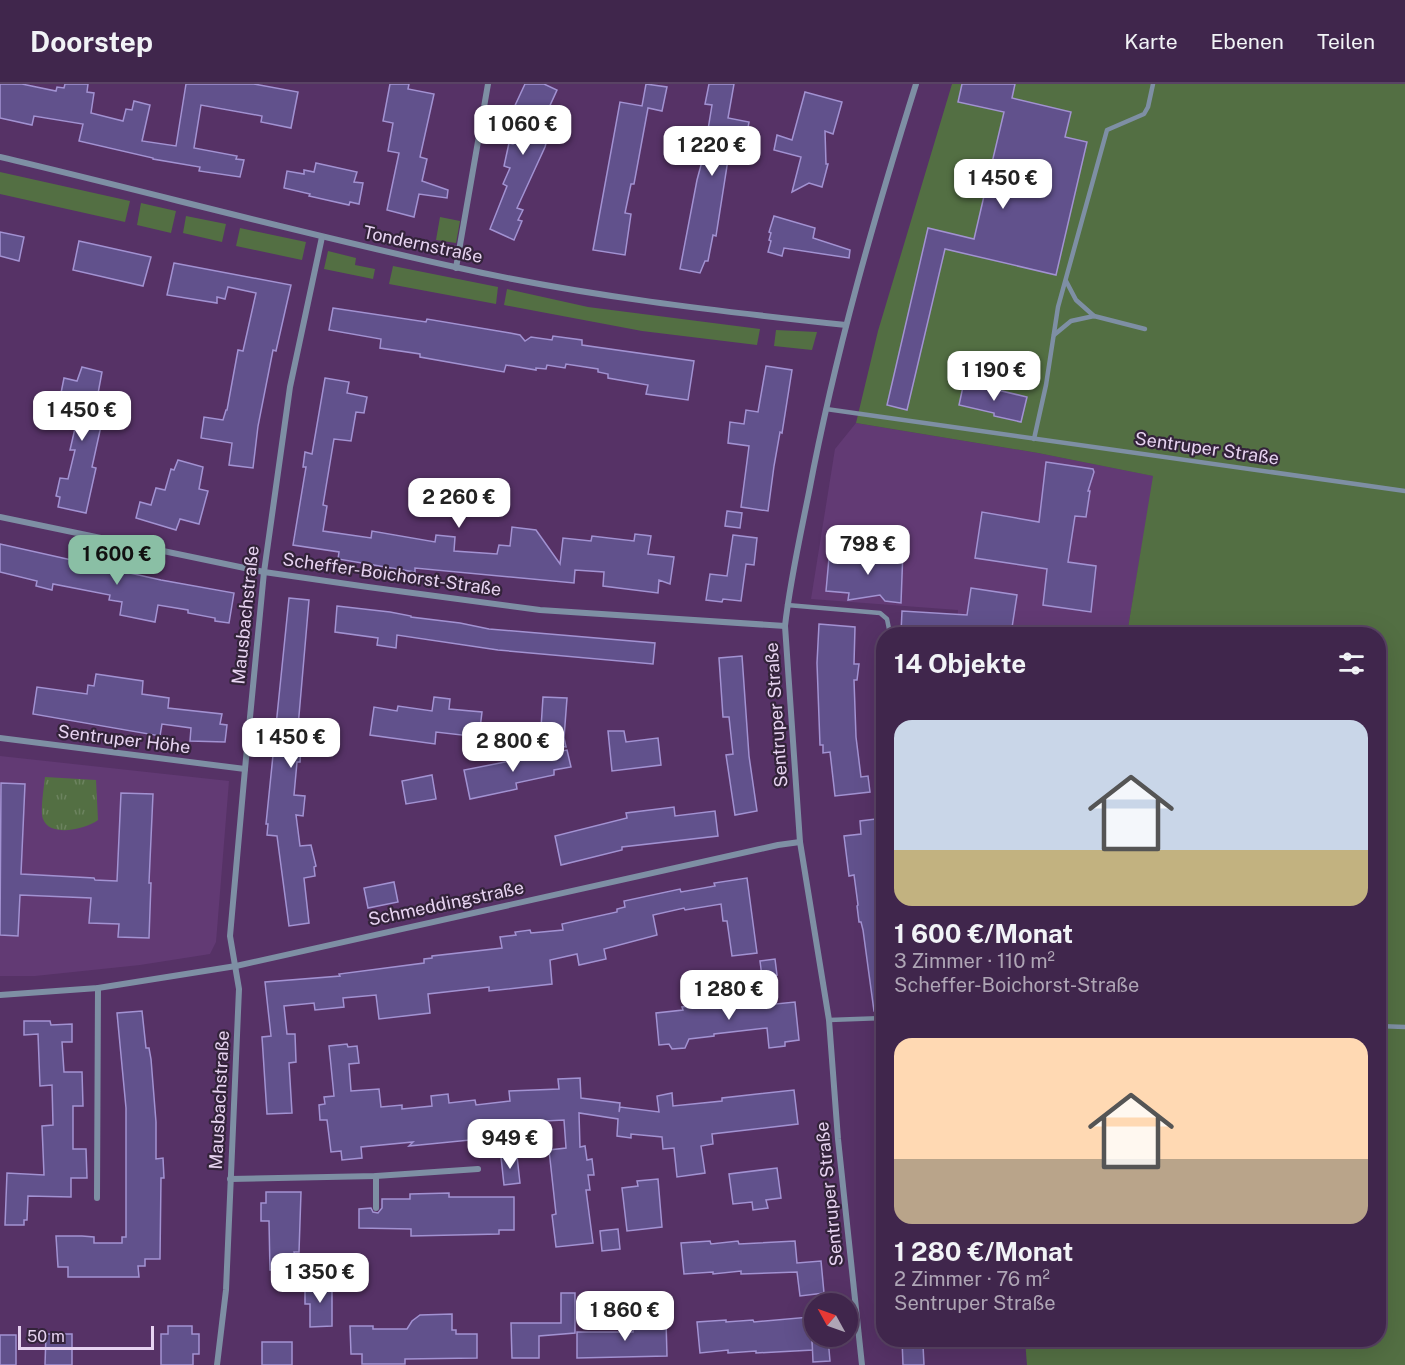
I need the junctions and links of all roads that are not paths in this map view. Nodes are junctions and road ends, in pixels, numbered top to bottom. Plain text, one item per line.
1 (488, 84) edge
2 (916, 84) edge
3 (1154, 84) edge
4 (0, 157) edge
5 (322, 237) junction
6 (456, 268) junction
7 (1066, 280) junction
8 (1094, 316) junction
9 (846, 325) junction
10 (1146, 329) dead end
11 (1054, 335) junction
12 (826, 410) junction
13 (1034, 439) junction
14 (1405, 491) edge
15 (0, 517) edge
16 (264, 572) junction
17 (787, 605) junction
18 (785, 626) junction
19 (888, 627) edge
20 (0, 738) edge
21 (244, 769) junction
22 (800, 842) junction
23 (236, 966) junction
24 (98, 988) junction
25 (0, 995) edge
26 (876, 1018) edge
27 (829, 1020) junction
28 (1386, 1026) edge
29 (1405, 1027) edge
30 (478, 1170) dead end
31 (376, 1176) junction
32 (230, 1179) junction
33 (97, 1198) dead end
34 (376, 1208) dead end
35 (218, 1365) edge
36 (862, 1365) edge

1 - 6 street
2 - 9 street, Sentruper Straße
3 - 7 lane
4 - 5 street, Tondernstraße
5 - 6 street, Tondernstraße
5 - 16 street, Mausbachstraße
6 - 9 street, Tondernstraße
7 - 8 lane
7 - 11 lane
8 - 10 lane
8 - 11 lane
9 - 12 street, Sentruper Straße
11 - 13 lane
12 - 13 lane, Sentruper Straße
12 - 17 street, Sentruper Straße
13 - 14 lane, Sentruper Straße
15 - 16 street, Scheffer-Boichorst-Straße
16 - 18 street, Scheffer-Boichorst-Straße
16 - 21 street, Mausbachstraße
17 - 18 street, Sentruper Straße
17 - 19 lane
18 - 22 street, Sentruper Straße
20 - 21 street, Sentruper Höhe
21 - 23 street, Mausbachstraße
22 - 23 street, Schmeddingstraße
22 - 27 street, Sentruper Straße
23 - 24 street, Schmeddingstraße
23 - 32 street, Mausbachstraße
24 - 25 street, Schmeddingstraße
24 - 33 street
26 - 27 lane
27 - 36 street, Sentruper Straße
28 - 29 lane
30 - 31 street, Mausbachstraße
31 - 32 street, Mausbachstraße
31 - 34 street
32 - 35 street, Mausbachstraße

